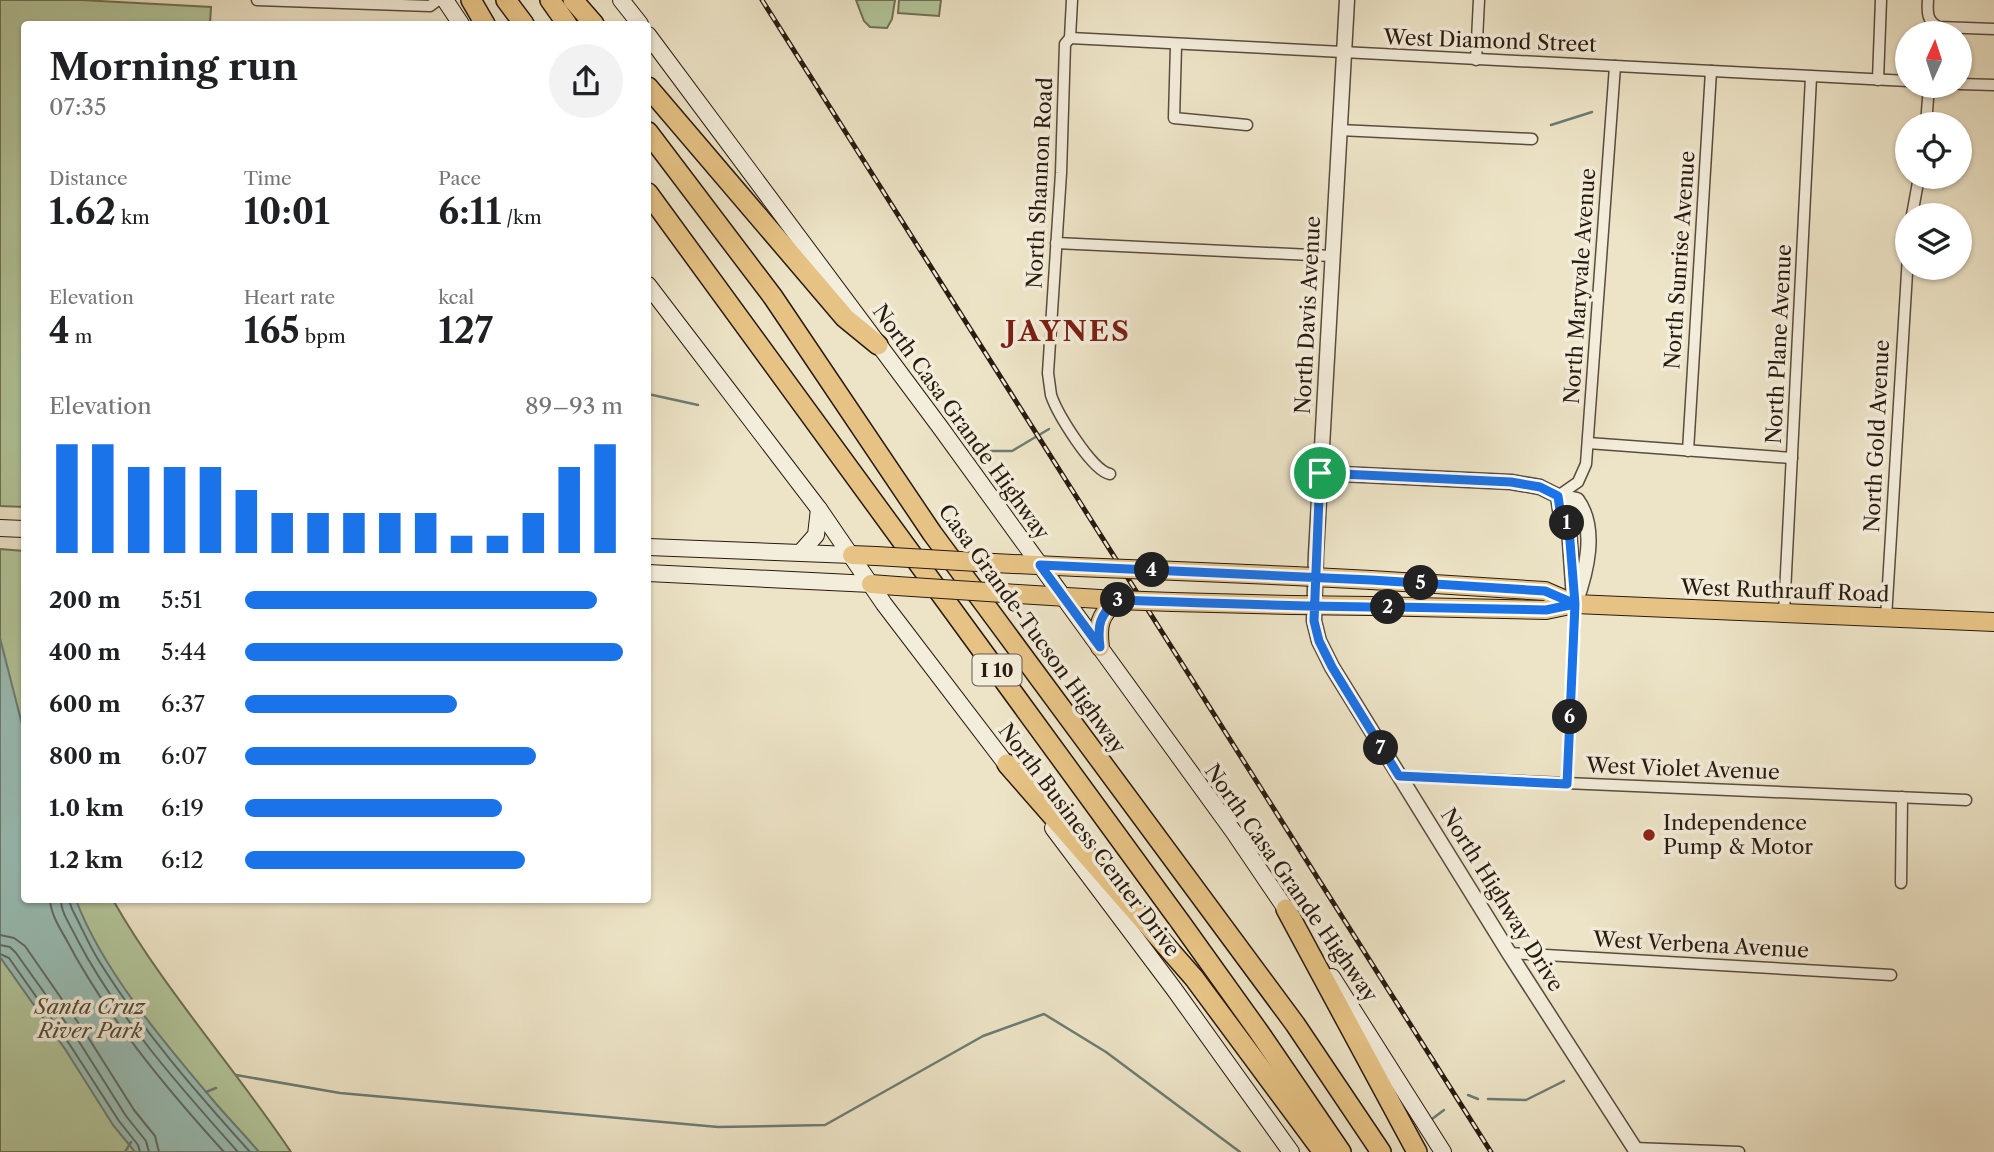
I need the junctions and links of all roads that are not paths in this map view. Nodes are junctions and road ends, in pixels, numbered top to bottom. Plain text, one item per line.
1 (257, 0) edge
2 (438, 0) edge
3 (445, 0) edge
4 (471, 0) edge
5 (506, 0) edge
6 (550, 0) edge
7 (573, 0) edge
8 (621, 0) edge
9 (1072, 0) edge
10 (1347, 0) edge
11 (1479, 0) edge
12 (1881, 0) edge
13 (1928, 0) edge
14 (636, 20) edge
15 (459, 21) edge
16 (483, 21) edge
17 (522, 21) edge
18 (564, 21) edge
19 (591, 21) edge
20 (1994, 29) edge
21 (1070, 38) junction
22 (651, 39) edge
23 (1176, 46) junction
24 (1343, 54) junction
25 (1476, 60) junction
26 (1615, 65) junction
27 (1711, 71) junction
28 (1811, 77) junction
29 (1878, 80) junction
30 (1895, 81) edge
31 (1972, 84) edge
32 (1994, 85) edge
33 (651, 91) edge
34 (1247, 125) dead end
35 (1339, 130) junction
36 (651, 136) edge
37 (1532, 139) dead end
38 (651, 197) edge
39 (1056, 243) junction
40 (1332, 256) junction
41 (1907, 280) edge
42 (651, 289) edge
43 (878, 345) junction
44 (1588, 443) junction
45 (1688, 452) junction
46 (1792, 458) junction
47 (1320, 473) junction
48 (1110, 474) dead end
49 (1558, 496) junction
50 (819, 509) junction
51 (0, 528) edge
52 (21, 529) edge
53 (651, 547) edge
54 (801, 552) junction
55 (852, 555) junction
56 (1040, 565) junction
57 (651, 573) edge
58 (871, 584) junction
59 (1062, 597) junction
60 (1110, 602) junction
61 (1575, 604) junction
62 (1784, 613) junction
63 (1886, 618) junction
64 (1994, 622) edge
65 (1316, 632) joint
66 (1100, 647) junction
67 (1007, 764) junction
68 (1399, 776) junction
69 (1567, 784) junction
70 (1902, 797) junction
71 (1966, 800) dead end
72 (1901, 883) dead end
73 (1286, 909) junction
74 (1509, 953) junction
75 (1891, 975) dead end
76 (1635, 1150) edge
77 (1291, 1152) edge
78 (1324, 1152) edge
79 (1341, 1152) edge
80 (1381, 1152) edge
81 (1417, 1152) edge
82 (1443, 1152) edge
83 (1739, 1152) edge

1 - 2 street
3 - 15 main road
4 - 16 highway
5 - 17 highway
6 - 18 highway
7 - 19 highway
8 - 14 main road
9 - 21 street, North Shannon Road
10 - 24 street, North Davis Avenue
11 - 25 street
12 - 29 street
13 - 20 street
21 - 23 street, West Diamond Street
21 - 39 street, North Shannon Road
22 - 43 main road, North Casa Grande Highway
23 - 24 street, West Diamond Street
23 - 34 street
24 - 25 street, West Diamond Street
24 - 35 street, North Davis Avenue
25 - 26 street, West Diamond Street
26 - 27 street, West Diamond Street
26 - 44 street, North Maryvale Avenue
27 - 28 street, West Diamond Street
27 - 45 street, North Sunrise Avenue
28 - 29 street, West Diamond Street
28 - 46 street, North Plane Avenue
29 - 30 street, West Diamond Street
31 - 32 street
33 - 43 highway
35 - 37 street
35 - 40 street, North Davis Avenue
36 - 80 highway, Casa Grande-Tucson Highway / I 10
38 - 79 highway, I 10
39 - 40 street
39 - 48 street, North Shannon Road
40 - 47 street, North Davis Avenue
41 - 63 street, North Gold Avenue
42 - 50 main road
43 - 56 main road, North Casa Grande Highway
44 - 45 street
44 - 49 street, North Maryvale Avenue
45 - 46 street
46 - 62 street, North Plane Avenue
47 - 49 street
47 - 65 street, North Davis Avenue
49 - 61 street
49 - 61 street
50 - 54 main road
50 - 55 main road
51 - 52 main road
53 - 54 main road
54 - 55 main road
55 - 56 main road, West Ruthrauff Road, bridge
55 - 58 main road, North Business Center Drive
56 - 59 main road, North Casa Grande Highway
56 - 61 main road, West Ruthrauff Road, bridge
57 - 58 main road
58 - 59 main road, West Ruthrauff Road, bridge
58 - 67 main road, North Business Center Drive
59 - 60 main road, West Ruthrauff Road
59 - 66 main road, North Casa Grande Highway
60 - 61 main road, West Ruthrauff Road, bridge
60 - 66 main road
61 - 62 main road, West Ruthrauff Road
61 - 69 street
62 - 63 main road, West Ruthrauff Road
63 - 64 main road, West Ruthrauff Road
65 - 68 street, North Highway Drive
66 - 73 main road, North Casa Grande Highway
67 - 77 main road, North Business Center Drive
67 - 78 highway
68 - 69 street, West Violet Avenue
68 - 74 street, North Highway Drive
69 - 70 street, West Violet Avenue
70 - 71 street, West Violet Avenue
70 - 72 street
73 - 81 highway
73 - 82 main road, North Casa Grande Highway
74 - 75 street, West Verbena Avenue
74 - 76 street, North Highway Drive
76 - 83 street

